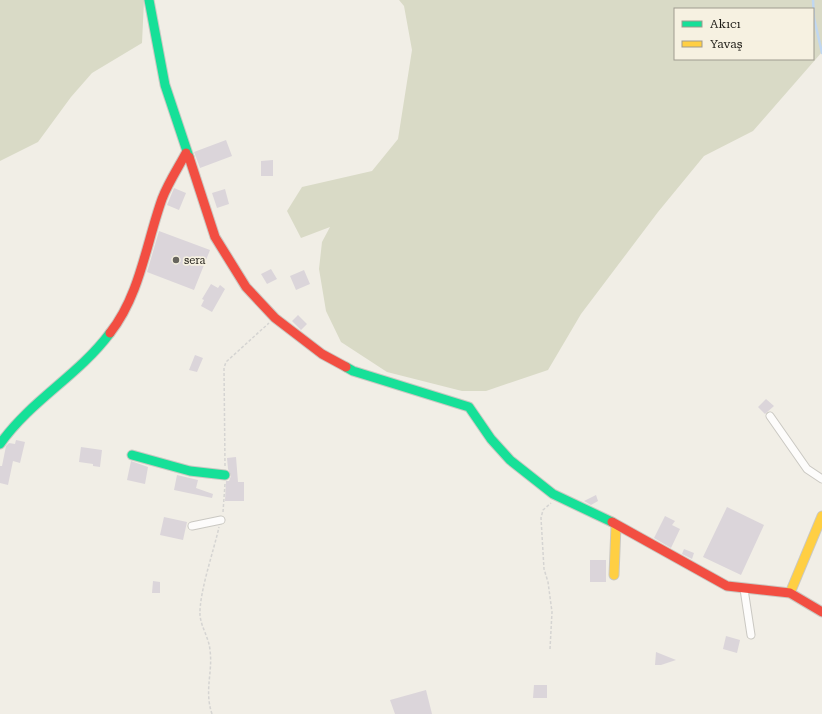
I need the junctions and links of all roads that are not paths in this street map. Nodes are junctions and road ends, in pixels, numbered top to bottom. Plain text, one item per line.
1 (149, 0) edge
2 (186, 153) junction
3 (770, 416) dead end
4 (0, 444) edge
5 (132, 455) dead end
6 (226, 475) road end
7 (822, 479) edge
8 (822, 516) edge
9 (221, 520) road end
10 (192, 526) dead end
11 (616, 526) junction
12 (614, 575) dead end
13 (744, 589) junction
14 (790, 593) junction
15 (822, 612) edge
16 (751, 635) dead end

1 - 2 street
2 - 4 street
2 - 11 street
3 - 7 street
5 - 6 street
8 - 14 street
9 - 10 street
11 - 12 street
11 - 13 street
13 - 14 street
13 - 16 street
14 - 15 street

